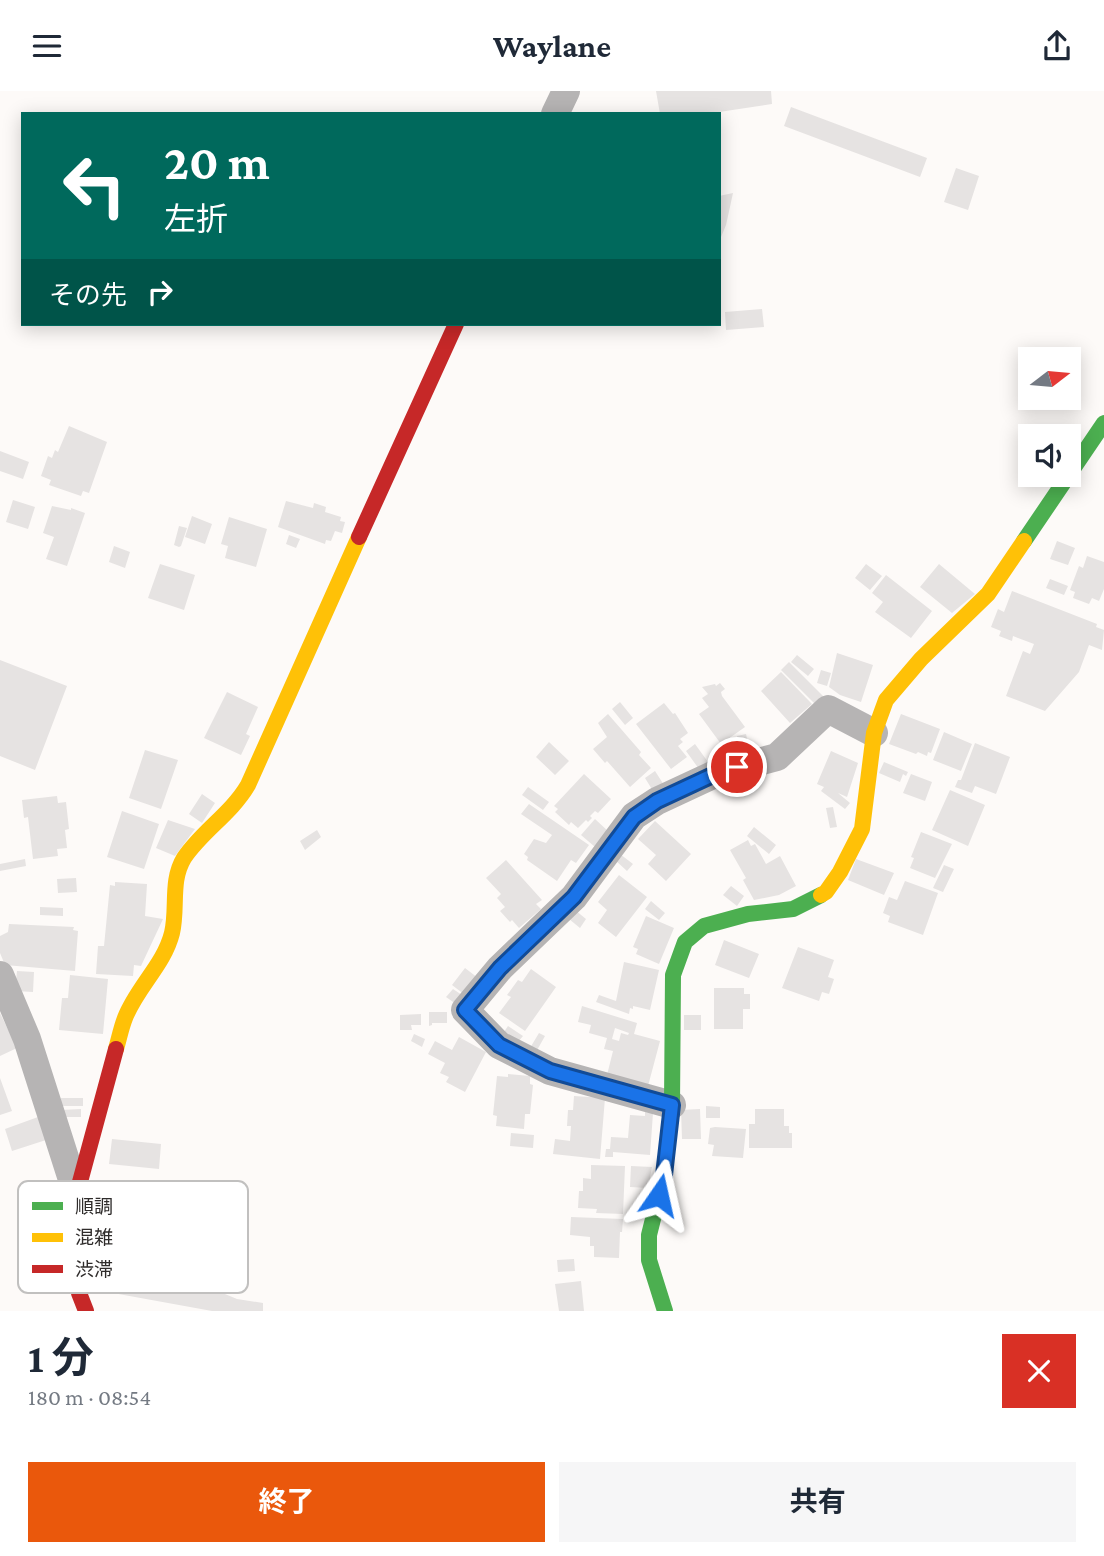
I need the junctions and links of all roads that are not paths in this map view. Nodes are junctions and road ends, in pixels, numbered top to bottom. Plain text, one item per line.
1 (566, 91) edge
2 (556, 112) edge
3 (455, 326) edge
4 (1104, 423) edge
5 (874, 733) junction
6 (0, 975) edge
7 (672, 1105) junction
8 (72, 1181) edge
9 (79, 1181) edge
10 (79, 1293) edge
11 (86, 1311) edge
12 (665, 1311) edge

1 - 2 street
3 - 9 street
4 - 5 street
5 - 7 street
5 - 7 street
6 - 8 street
7 - 12 street
10 - 11 street

